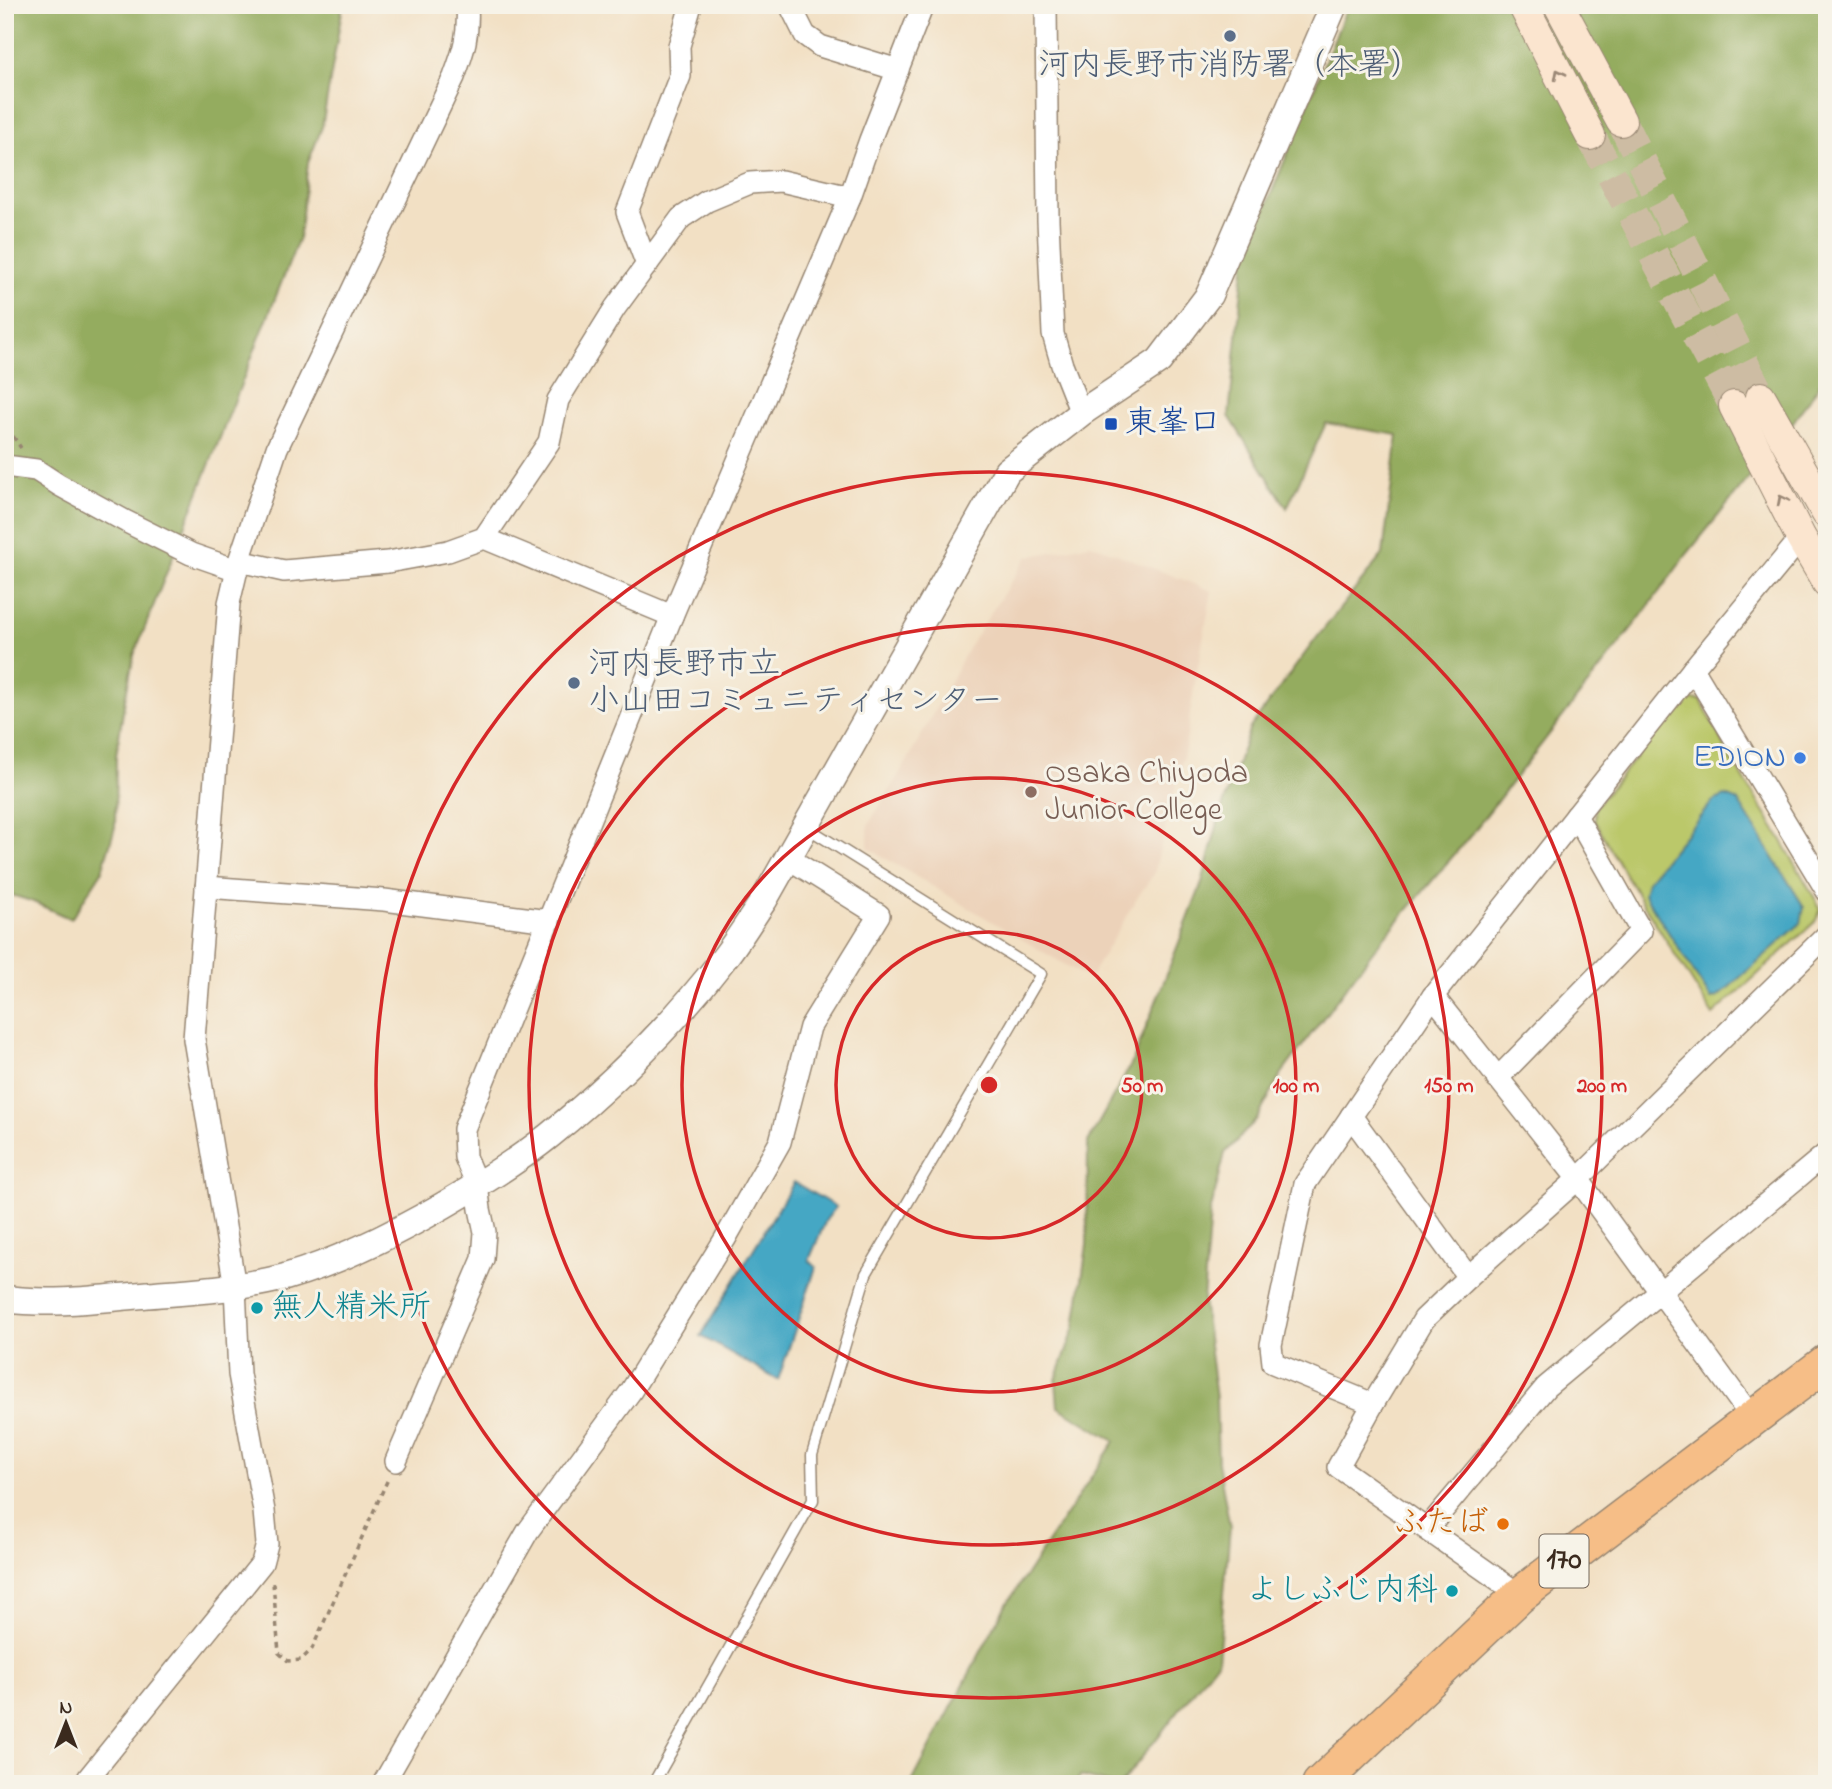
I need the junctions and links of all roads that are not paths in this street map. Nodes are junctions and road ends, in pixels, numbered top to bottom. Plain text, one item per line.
1 (467, 5) edge
2 (691, 5) edge
3 (790, 5) edge
4 (923, 5) edge
5 (1046, 5) edge
6 (1334, 5) edge
7 (1523, 5) edge
8 (1559, 5) edge
9 (898, 70) junction
10 (1621, 121) tunnel mouth
11 (1590, 135) tunnel mouth
12 (850, 197) junction
13 (647, 265) junction
14 (1081, 413) junction
15 (5, 466) edge
16 (1825, 507) edge
17 (484, 538) junction
18 (1801, 538) junction
19 (238, 565) junction
20 (1827, 582) edge
21 (672, 615) junction
22 (1693, 669) junction
23 (1576, 816) junction
24 (807, 827) junction
25 (788, 858) junction
26 (206, 887) junction
27 (1827, 891) edge
28 (549, 921) junction
29 (1827, 935) edge
30 (1433, 996) junction
31 (1497, 1079) junction
32 (1351, 1116) junction
33 (1827, 1153) edge
34 (1578, 1180) junction
35 (477, 1185) junction
36 (1468, 1277) junction
37 (234, 1287) junction
38 (1659, 1292) junction
39 (5, 1299) edge
40 (1827, 1362) edge
41 (1373, 1404) junction
42 (1752, 1418) junction
43 (396, 1461) road end
44 (1427, 1529) junction
45 (1520, 1595) junction
46 (85, 1784) edge
47 (383, 1784) edge
48 (653, 1784) edge
49 (1320, 1784) edge

1 - 19 street
2 - 13 street
3 - 9 street
4 - 9 street
5 - 14 street
6 - 14 street
11 -> 7 main road
8 - 10 main road
9 - 12 street
12 - 13 street
12 - 21 street
13 - 17 street
14 - 24 street
15 - 19 street
18 -> 16 main road
17 - 19 street
17 - 21 street
18 - 20 main road
18 - 22 street
19 - 26 street
21 - 28 street
22 - 23 street
22 - 27 street
23 - 30 street
23 - 31 street
24 - 25 street
24 - 48 lane
25 - 35 street
25 - 47 street
26 - 28 street
26 - 37 street
28 - 35 street
29 - 34 street
30 - 31 street
30 - 32 street
31 - 34 street
32 - 36 street
32 - 41 street
33 - 38 street
34 - 36 street
34 - 38 street
35 - 37 street
35 - 43 street
36 - 41 street
37 - 39 street
37 - 46 street
38 - 42 street
38 - 44 street
40 - 42 highway, 170
41 - 44 street
42 - 45 highway, 170
44 - 45 street
45 - 49 highway, 170

